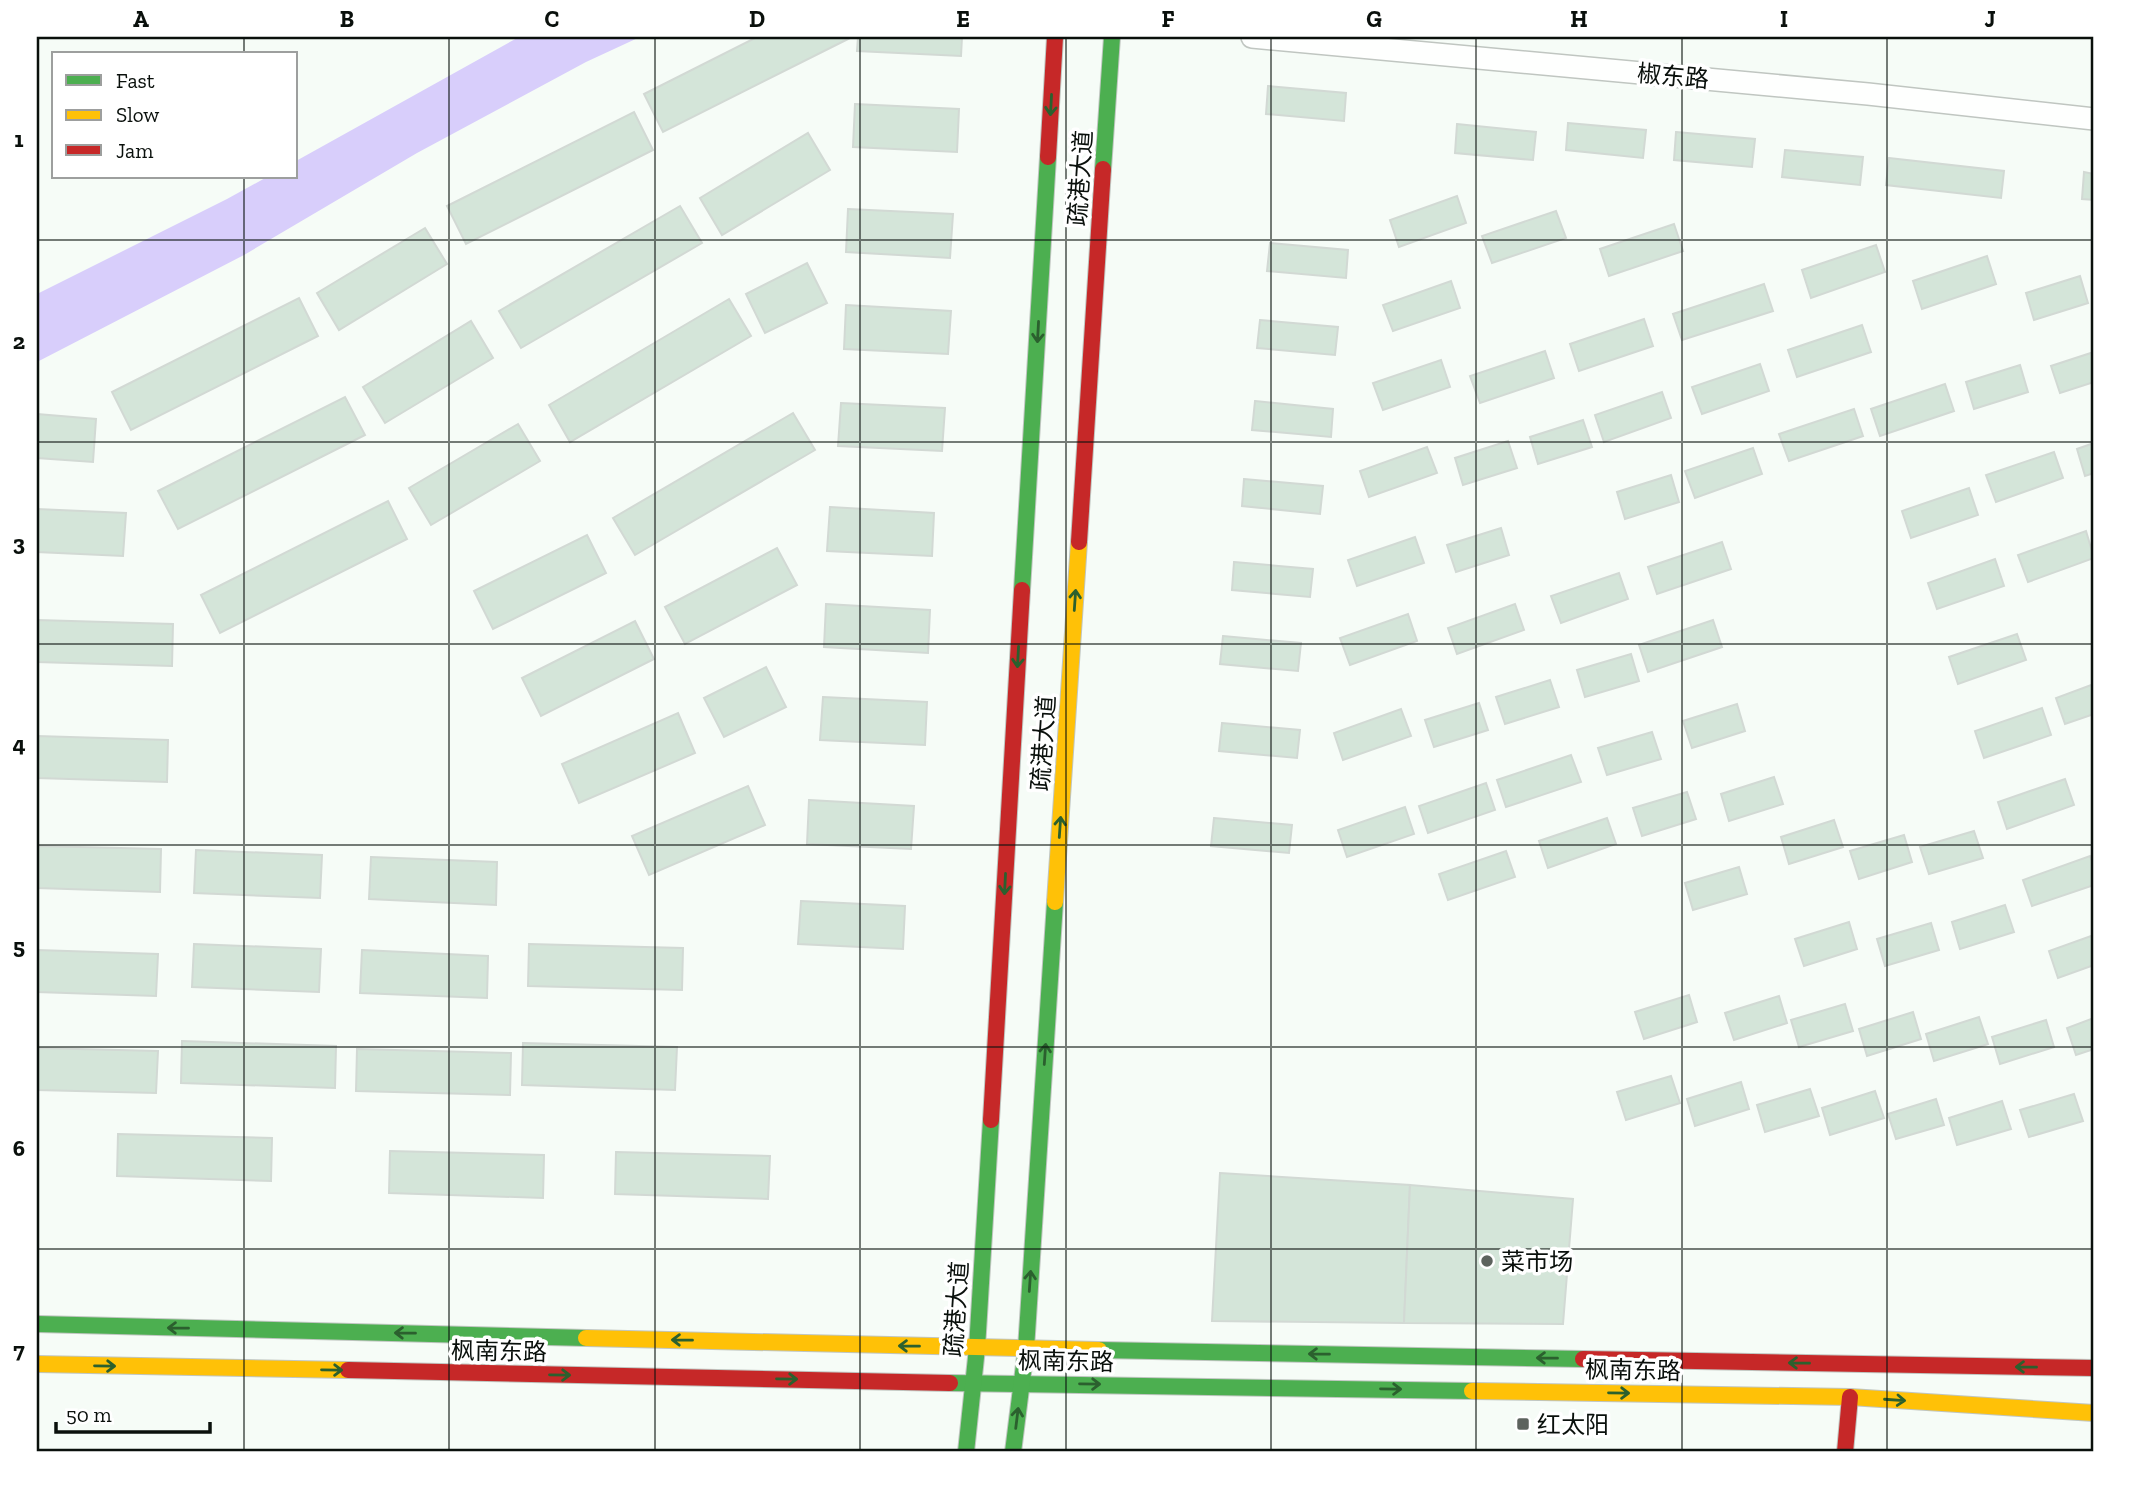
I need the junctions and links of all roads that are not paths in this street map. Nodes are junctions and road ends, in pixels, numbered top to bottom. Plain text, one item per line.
1 (1055, 37) edge
2 (1112, 37) edge
3 (1252, 37) edge
4 (2094, 119) edge
5 (37, 1324) edge
6 (977, 1348) junction
7 (1026, 1349) junction
8 (37, 1364) edge
9 (2094, 1368) edge
10 (973, 1383) junction
11 (1022, 1383) junction
12 (1850, 1397) junction
13 (2094, 1413) edge
14 (966, 1452) edge
15 (1013, 1452) edge
16 (1845, 1452) edge

1 -> 6 main road, 疏港大道
7 -> 2 main road, 疏港大道
3 - 4 street, 椒东路
6 -> 5 main road
6 - 7 main road
6 - 10 main road, 疏港大道
9 -> 7 main road
7 - 11 main road, 疏港大道
8 -> 10 main road, 枫南东路
10 - 11 main road, 枫南东路
10 - 14 main road, 疏港大道
11 -> 12 main road, 枫南东路
15 -> 11 main road, 疏港大道
12 -> 13 main road, 枫南东路
12 - 16 main road

